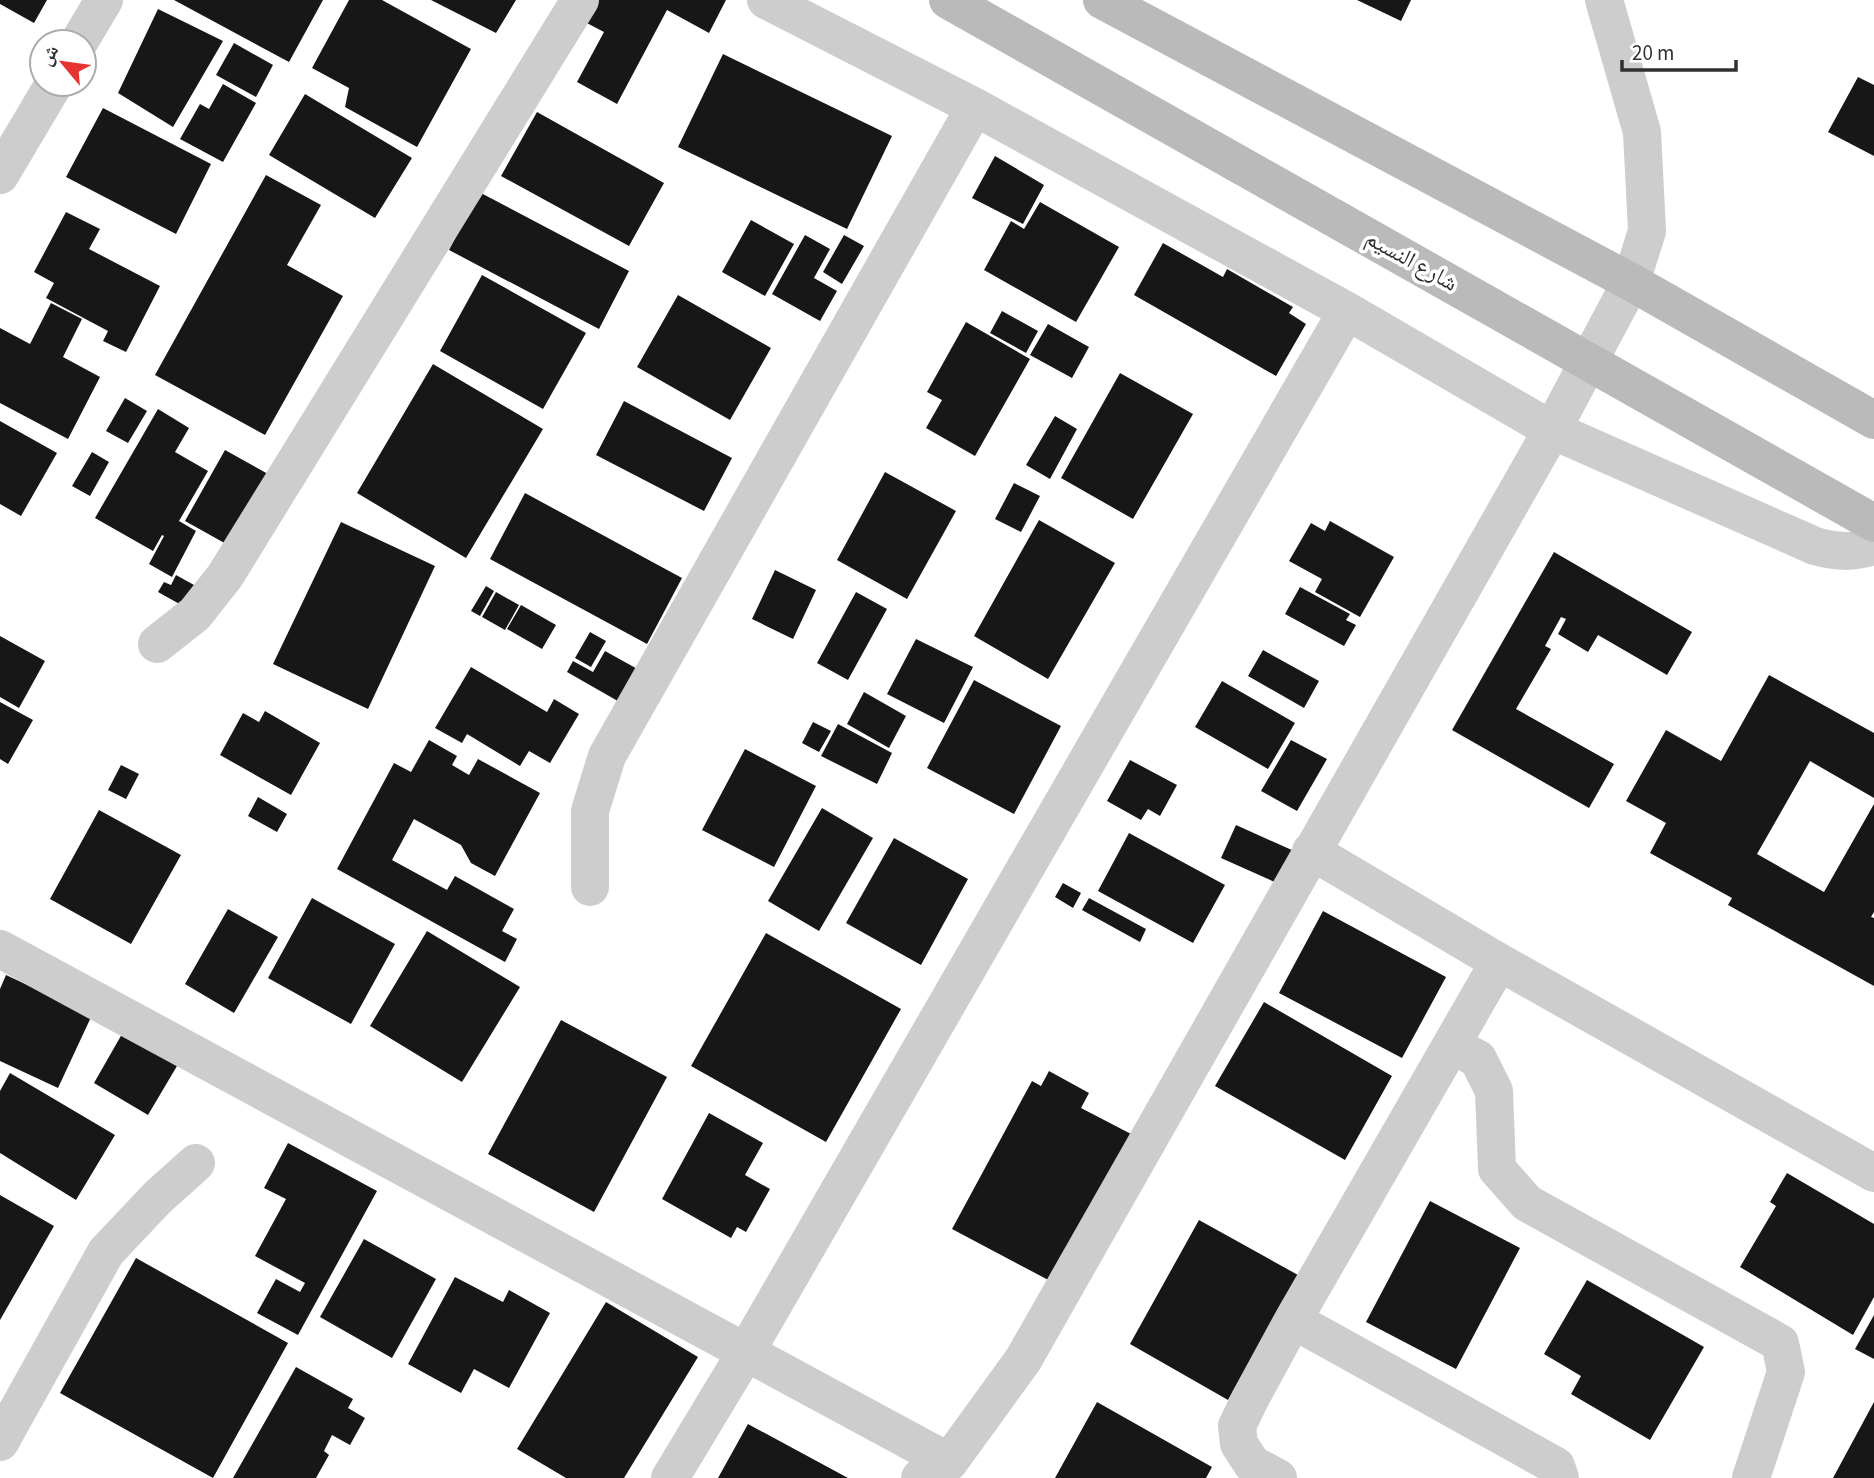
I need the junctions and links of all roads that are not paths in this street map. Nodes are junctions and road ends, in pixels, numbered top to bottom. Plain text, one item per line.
1 (104, 0) edge
2 (580, 0) edge
3 (766, 0) edge
4 (948, 0) edge
5 (1102, 0) edge
6 (1604, 0) edge
7 (87, 28) edge
8 (46, 98) edge
9 (975, 107) junction
10 (0, 175) edge
11 (1631, 282) junction
12 (1347, 311) junction
13 (1589, 360) junction
14 (1874, 420) edge
15 (1552, 430) junction
16 (1874, 523) edge
17 (1874, 546) edge
18 (158, 644) dead end
19 (1311, 851) junction
20 (590, 887) dead end
21 (0, 949) edge
22 (1499, 962) junction
23 (1452, 1045) junction
24 (196, 1163) dead end
25 (1874, 1173) edge
26 (1293, 1320) junction
27 (746, 1352) junction
28 (0, 1441) edge
29 (934, 1470) edge
30 (670, 1478) edge
31 (1278, 1478) edge
32 (1560, 1478) edge
33 (1751, 1478) edge

1 - 7 street
2 - 18 street
3 - 9 street
4 - 13 street, شارع النسيم
5 - 11 street
6 - 11 street
8 - 10 street
9 - 12 street
9 - 20 street
11 - 13 street
11 - 14 street
12 - 15 street
12 - 27 street
13 - 15 street
13 - 16 street, شارع النسيم
15 - 17 street
15 - 19 street
19 - 22 street
19 - 29 street
21 - 27 street
22 - 23 street
22 - 25 street
23 - 26 street
23 - 33 street
24 - 28 street
26 - 31 street
26 - 32 street
27 - 29 street
27 - 30 street

